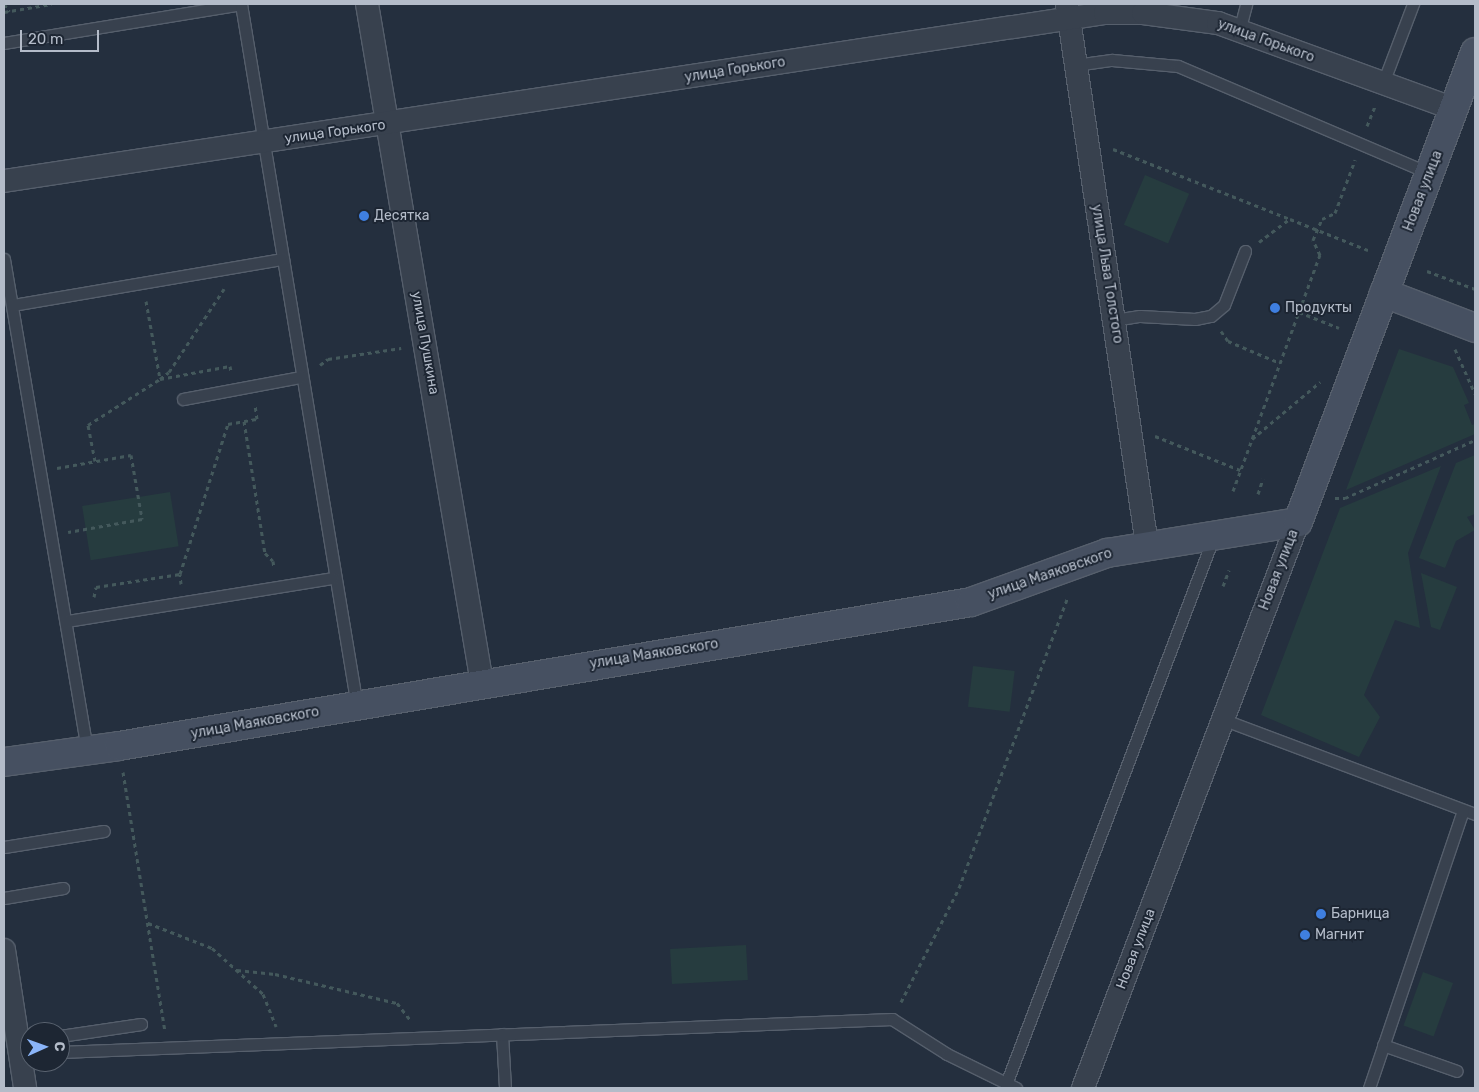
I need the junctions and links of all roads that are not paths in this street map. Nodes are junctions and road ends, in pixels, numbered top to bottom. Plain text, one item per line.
1 (241, 4) edge
2 (367, 4) edge
3 (1246, 4) edge
4 (1413, 4) edge
5 (1068, 11) edge
6 (1238, 31) junction
7 (4, 43) edge
8 (1475, 52) edge
9 (1076, 65) junction
10 (1383, 84) junction
11 (1454, 109) junction
12 (388, 124) junction
13 (264, 142) junction
14 (1429, 173) junction
15 (4, 181) edge
16 (1245, 251) road end
17 (4, 259) edge
18 (283, 259) junction
19 (1384, 293) junction
20 (13, 305) junction
21 (1114, 320) junction
22 (1475, 328) edge
23 (301, 377) junction
24 (183, 399) dead end
25 (1298, 522) junction
26 (1215, 535) junction
27 (1147, 545) junction
28 (333, 578) junction
29 (67, 621) junction
30 (482, 683) junction
31 (357, 706) junction
32 (1222, 719) junction
33 (87, 751) junction
34 (4, 762) edge
35 (1463, 810) junction
36 (1475, 814) edge
37 (104, 831) dead end
38 (4, 847) edge
39 (63, 888) dead end
40 (4, 898) edge
41 (4, 950) edge
42 (141, 1024) dead end
43 (20, 1028) edge
44 (502, 1034) junction
45 (70, 1035) edge
46 (1384, 1045) junction
47 (70, 1052) edge
48 (1457, 1071) dead end
49 (25, 1072) edge
50 (1011, 1086) edge
51 (25, 1088) edge
52 (505, 1088) edge
53 (1083, 1088) edge
54 (1369, 1088) edge

1 - 7 lane
1 - 13 lane
2 - 12 street, улица Пушкина
3 - 6 lane
4 - 10 lane
5 - 6 street, улица Горького
5 - 9 street, улица Льва Толстого
5 - 12 street, улица Горького
6 - 10 street, улица Горького
8 - 11 street, Новая улица
9 - 14 lane
9 - 21 street, улица Льва Толстого
10 - 11 street, улица Горького
11 - 14 street, Новая улица
12 - 13 street, улица Горького
12 - 30 street, улица Пушкина
13 - 15 street, улица Горького
13 - 18 lane
14 - 19 street, Новая улица
16 - 21 lane
17 - 20 lane
18 - 20 lane
18 - 23 lane
19 - 22 street
19 - 25 street, Новая улица
20 - 29 lane
21 - 27 street, улица Льва Толстого
23 - 24 lane
23 - 28 lane
25 - 26 street, улица Маяковского
25 - 32 street, Новая улица
26 - 27 street, улица Маяковского
26 - 50 lane
27 - 30 street, улица Маяковского
28 - 29 lane
28 - 31 lane
29 - 33 lane
30 - 31 street, улица Маяковского
31 - 33 street, улица Маяковского
32 - 35 lane
32 - 53 street, Новая улица
33 - 34 street, улица Маяковского
35 - 36 lane
35 - 46 lane
37 - 38 lane
39 - 40 lane
41 - 43 street
42 - 45 lane
44 - 47 lane
44 - 50 lane
44 - 52 lane
46 - 48 lane
46 - 54 lane
49 - 51 street

